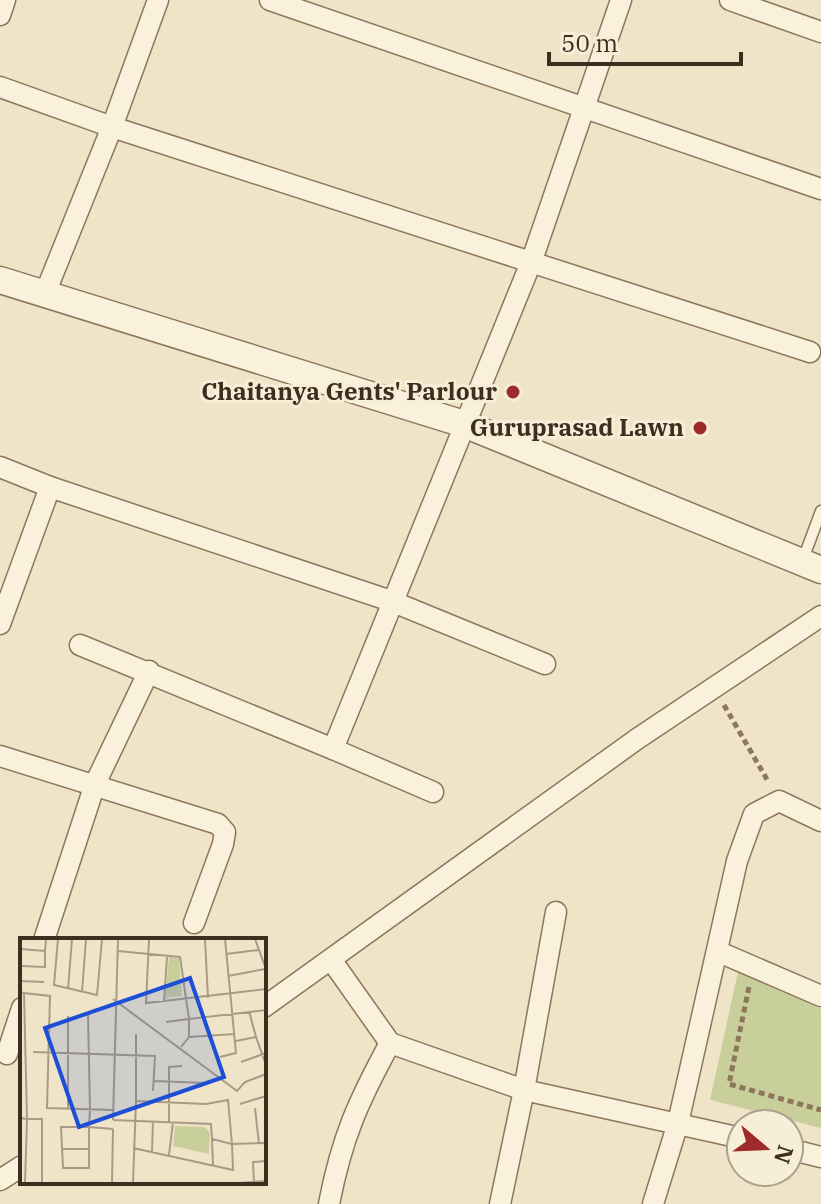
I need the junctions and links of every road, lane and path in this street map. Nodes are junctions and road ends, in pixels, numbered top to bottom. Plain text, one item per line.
1 (5, 0) edge
2 (158, 0) edge
3 (270, 0) edge
4 (621, 0) edge
5 (730, 0) edge
6 (0, 15) edge
7 (821, 32) edge
8 (0, 87) edge
9 (585, 107) junction
10 (112, 127) junction
11 (821, 189) edge
12 (532, 260) junction
13 (0, 280) edge
14 (44, 296) junction
15 (810, 352) dead end
16 (464, 424) junction
17 (0, 467) edge
18 (50, 487) junction
19 (821, 511) edge
20 (811, 567) edge
21 (391, 601) junction
22 (821, 616) edge
23 (0, 624) edge
24 (80, 645) dead end
25 (545, 664) dead end
26 (149, 671) junction
27 (715, 689) junction
28 (333, 749) junction
29 (0, 756) edge
30 (95, 784) junction
31 (433, 792) dead end
32 (779, 801) junction
33 (821, 821) edge
34 (556, 912) dead end
35 (194, 923) dead end
36 (45, 938) edge
37 (719, 952) junction
38 (332, 961) junction
39 (764, 989) dead end
40 (821, 996) edge
41 (266, 1006) edge
42 (20, 1014) edge
43 (390, 1043) junction
44 (7, 1054) dead end
45 (524, 1090) junction
46 (821, 1110) edge
47 (678, 1123) junction
48 (725, 1134) edge
49 (20, 1167) edge
50 (0, 1180) edge
51 (329, 1204) edge
52 (500, 1204) edge
53 (653, 1204) edge

1 - 6 street
2 - 10 street
3 - 9 street
4 - 9 street
5 - 7 street
8 - 10 street
9 - 11 street
9 - 12 street
10 - 12 street
10 - 14 street
12 - 15 street
12 - 16 street
13 - 14 street
14 - 16 street
16 - 20 street
16 - 21 street
17 - 18 street
18 - 21 street
18 - 23 street
19 - 20 lane
21 - 25 street
21 - 28 street
22 - 27 street
24 - 26 street
26 - 28 street
26 - 30 street
27 - 32 path
27 - 38 street
28 - 31 street
29 - 30 street
30 - 35 street
30 - 36 street
32 - 33 street
32 - 37 street
34 - 45 street
37 - 40 street
37 - 47 street
38 - 41 street
38 - 43 street
39 - 46 path
42 - 44 street
43 - 45 street
43 - 51 street
45 - 47 street
45 - 52 street
47 - 48 street
47 - 53 street
49 - 50 street

